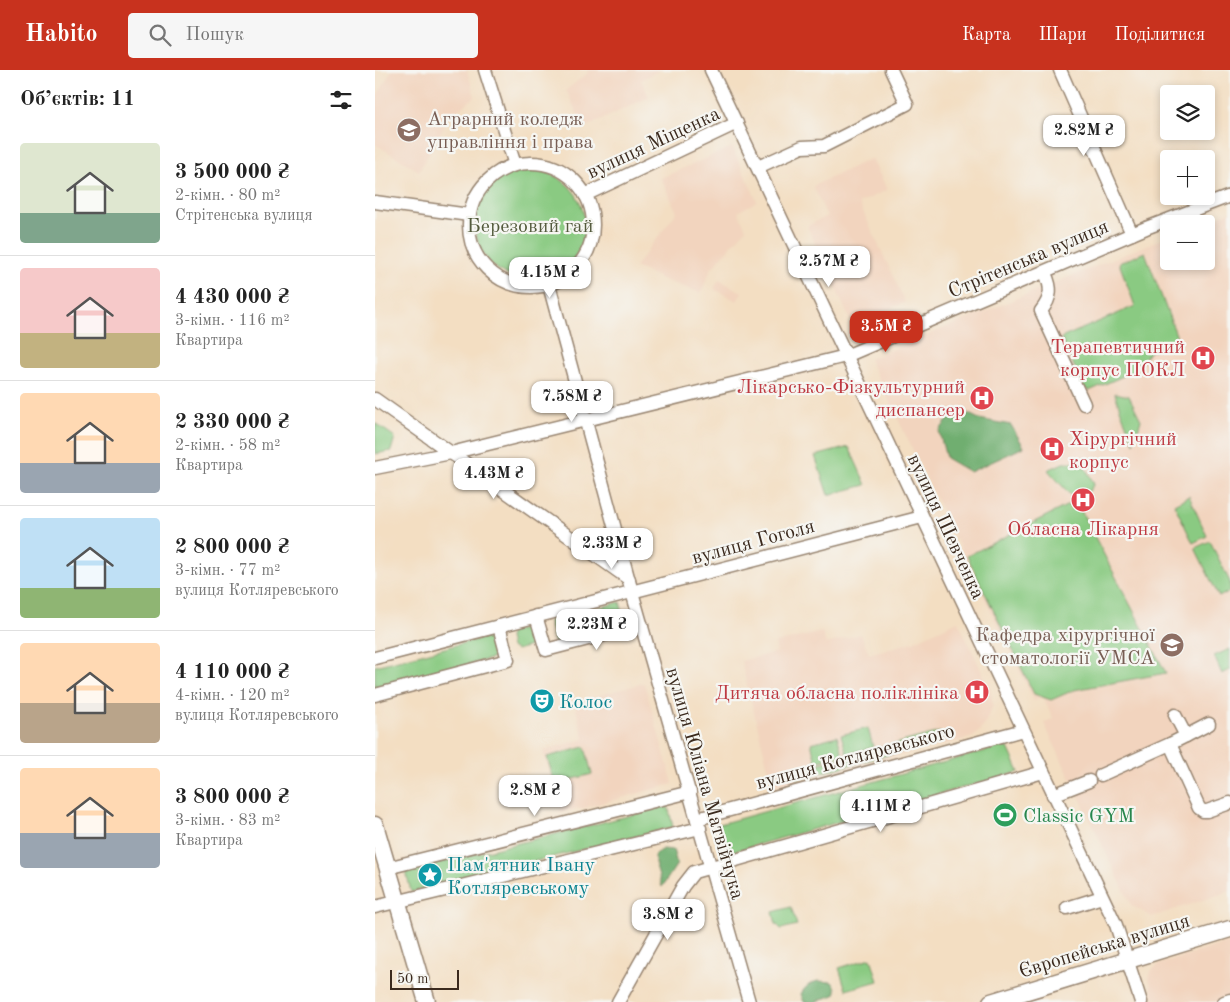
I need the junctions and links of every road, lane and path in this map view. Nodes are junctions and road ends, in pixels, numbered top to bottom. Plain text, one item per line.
1 (485, 70) edge
2 (711, 70) edge
3 (891, 70) edge
4 (1060, 70) edge
5 (737, 123) junction
6 (515, 165) junction
7 (758, 167) junction
8 (585, 195) junction
9 (1230, 196) edge
10 (375, 202) edge
11 (469, 215) junction
12 (1132, 234) junction
13 (1045, 273) junction
14 (549, 285) junction
15 (846, 356) junction
16 (375, 399) edge
17 (1084, 404) dead end
18 (585, 420) junction
19 (451, 453) junction
20 (375, 468) edge
21 (922, 517) junction
22 (629, 579) junction
23 (632, 592) junction
24 (536, 616) junction
25 (642, 625) junction
26 (499, 626) junction
27 (375, 658) edge
28 (375, 695) edge
29 (1175, 715) dead end
30 (1209, 724) dead end
31 (1023, 730) junction
32 (1185, 736) junction
33 (1170, 744) junction
34 (1043, 772) junction
35 (1101, 775) dead end
36 (1089, 781) dead end
37 (690, 792) junction
38 (1053, 795) junction
39 (1230, 803) edge
40 (698, 824) junction
41 (375, 825) edge
42 (387, 868) junction
43 (711, 868) junction
44 (1102, 897) junction
45 (397, 901) junction
46 (375, 907) edge
47 (1067, 908) dead end
48 (1230, 929) edge
49 (1128, 960) junction
50 (1230, 1000) edge
51 (427, 1002) edge
52 (618, 1002) edge
53 (749, 1002) edge
54 (991, 1002) edge
55 (1141, 1002) edge
56 (1224, 1002) edge

1 - 6 street
2 - 5 street, вулиця Шевченка
3 - 7 street
4 - 12 street
5 - 7 street, вулиця Шевченка
5 - 8 street, вулиця Міщенка
6 - 8 street
6 - 11 street
7 - 15 street, вулиця Шевченка
8 - 14 street
9 - 12 street, Стрітенська вулиця
10 - 11 street
11 - 14 street
12 - 13 street, Стрітенська вулиця
13 - 15 street, Стрітенська вулиця
13 - 17 street
14 - 18 street, вулиця Юліана Матвійчука
15 - 18 street, Стрітенська вулиця
15 - 21 street, вулиця Шевченка
16 - 19 street
18 - 19 street, Стрітенська вулиця
18 - 22 street, вулиця Юліана Матвійчука
19 - 20 street, Стрітенська вулиця
19 - 22 street
21 - 23 street, вулиця Гоголя
21 - 31 street, вулиця Шевченка
22 - 23 street, вулиця Юліана Матвійчука
23 - 24 street, вулиця Гоголя
23 - 25 street, вулиця Юліана Матвійчука
24 - 25 street
24 - 26 street, вулиця Гоголя
25 - 37 street, вулиця Юліана Матвійчука
26 - 27 street, вулиця Гоголя
26 - 28 street
29 - 32 street
30 - 32 street
31 - 34 street, вулиця Шевченка
31 - 40 street, вулиця Котляревського
32 - 33 street
33 - 35 street
33 - 39 street
34 - 38 street, вулиця Шевченка
34 - 43 street
36 - 38 street
37 - 40 street, вулиця Юліана Матвійчука
37 - 42 street
38 - 44 street, вулиця Шевченка
40 - 43 street, вулиця Юліана Матвійчука
40 - 45 street, вулиця Котляревського
41 - 42 main road
42 - 45 main road
43 - 52 street
43 - 53 street, вулиця Юліана Матвійчука
44 - 47 street
44 - 49 street, вулиця Шевченка
45 - 46 street, вулиця Котляревського
45 - 51 main road
48 - 49 main road, Європейська вулиця
49 - 54 main road, Європейська вулиця
49 - 55 street, вулиця Шевченка
50 - 56 street

